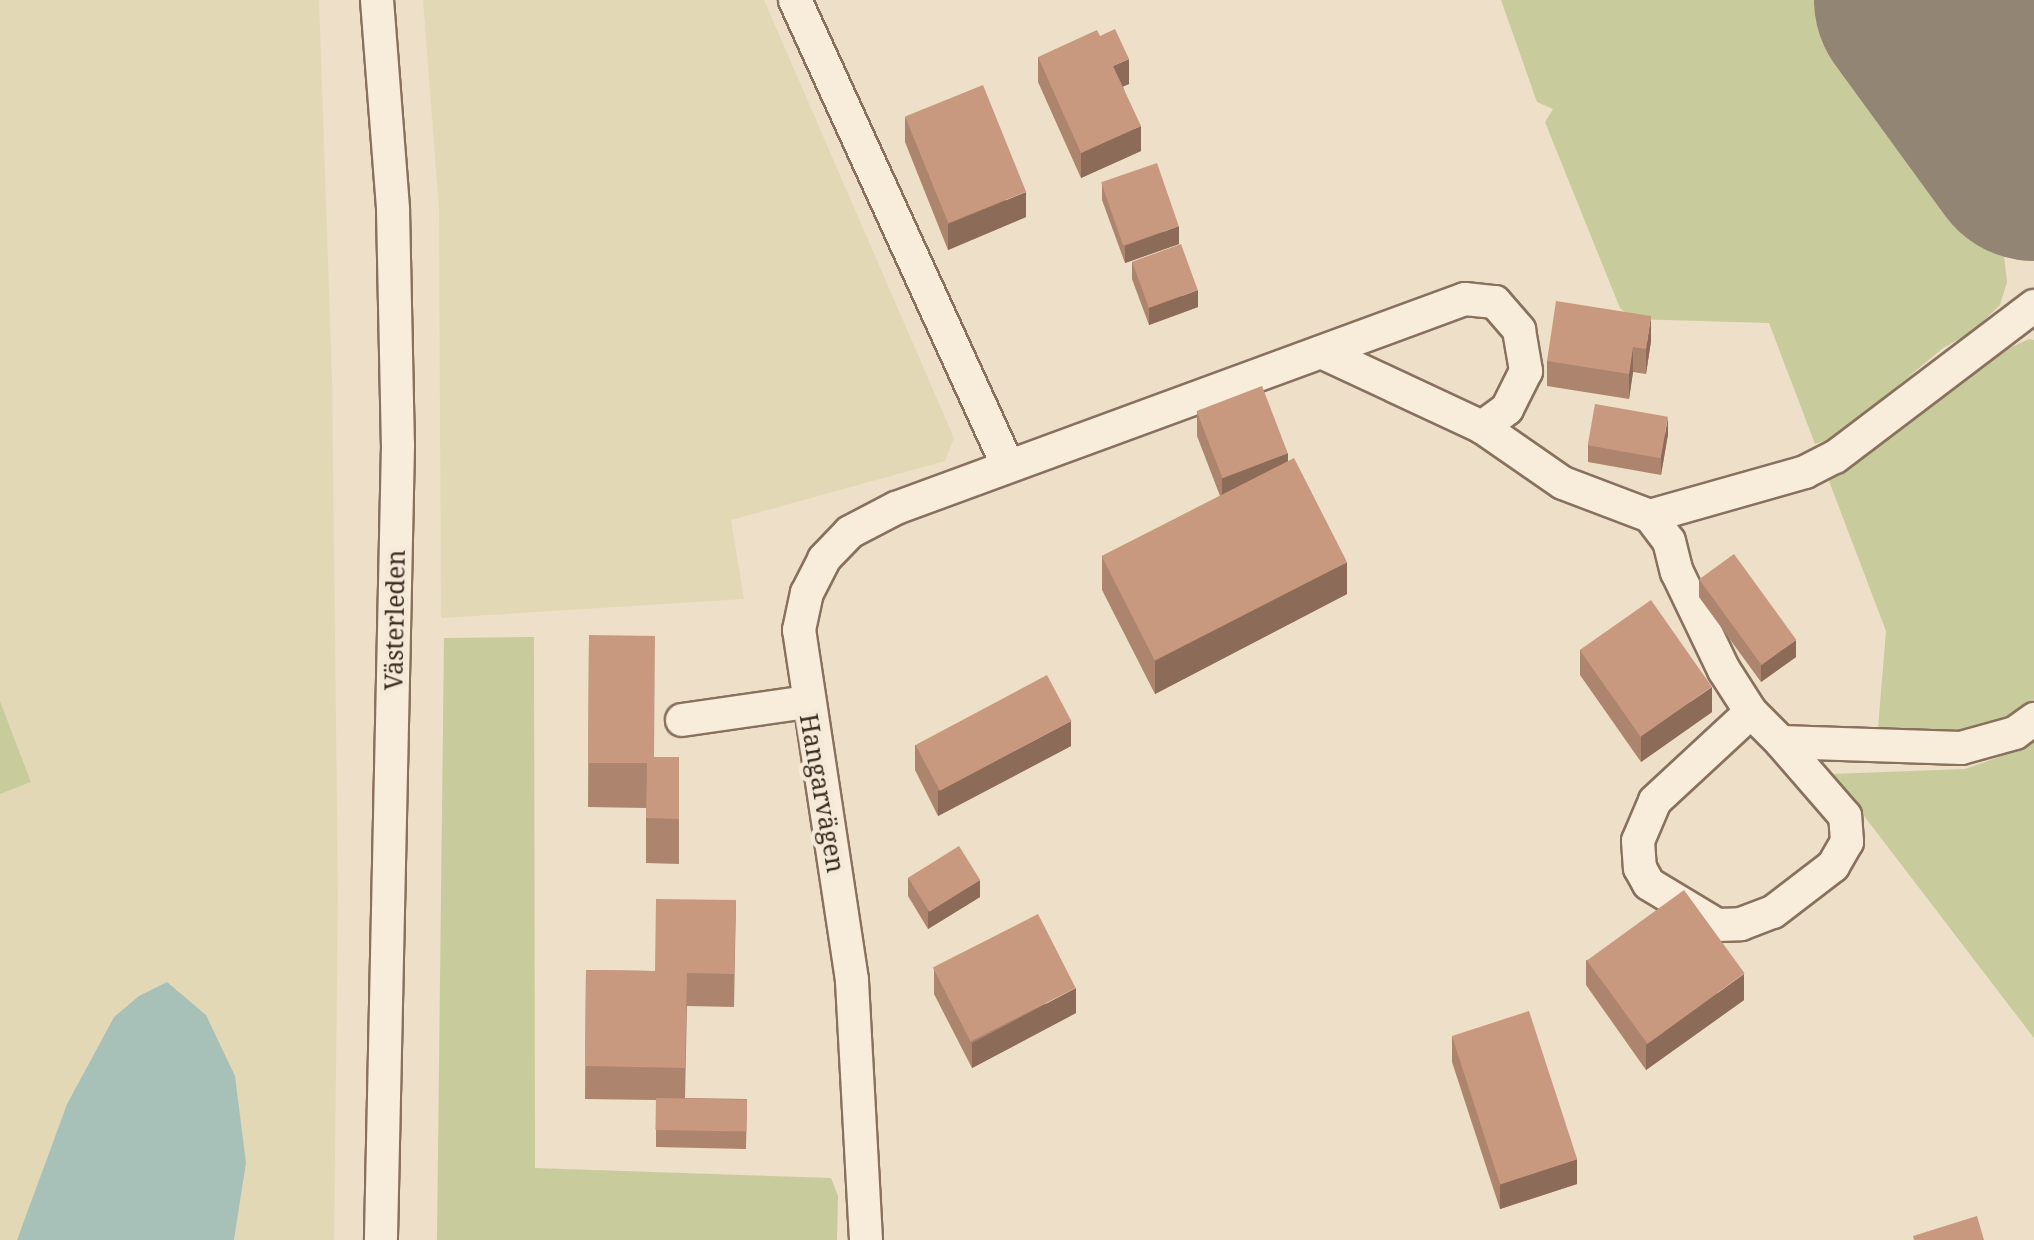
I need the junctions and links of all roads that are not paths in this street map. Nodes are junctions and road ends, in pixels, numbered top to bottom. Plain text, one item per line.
1 (377, 0) edge
2 (795, 0) edge
3 (2034, 306) edge
4 (1323, 353) junction
5 (1482, 427) junction
6 (1008, 466) junction
7 (1650, 516) junction
8 (807, 702) junction
9 (1750, 712) junction
10 (2034, 719) edge
11 (682, 720) dead end
12 (1780, 742) junction
13 (381, 1240) edge
14 (866, 1240) edge

1 - 13 street, Västerleden
2 - 6 street
3 - 7 street
4 - 5 street
4 - 5 street, Hangarvägen
4 - 6 street, Hangarvägen
5 - 7 street
6 - 8 street, Hangarvägen
7 - 9 street
8 - 11 street
8 - 14 street, Hangarvägen
9 - 12 street
9 - 12 street
10 - 12 street

